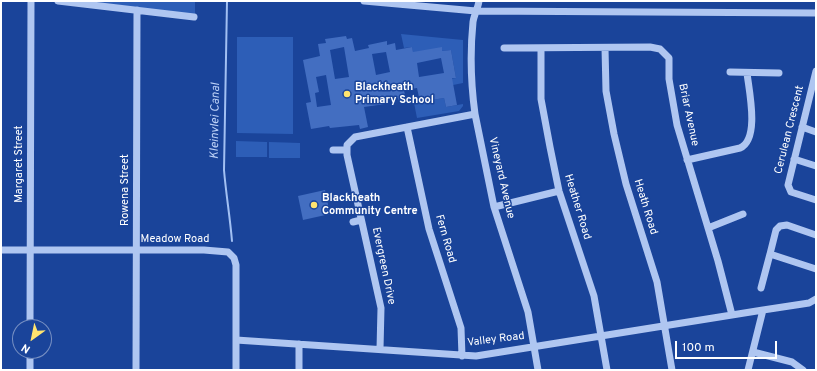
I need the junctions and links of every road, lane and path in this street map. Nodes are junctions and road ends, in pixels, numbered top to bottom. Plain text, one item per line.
1 (31, 1) edge
2 (58, 1) edge
3 (364, 1) edge
4 (479, 1) edge
5 (137, 10) junction
6 (476, 11) junction
7 (816, 13) edge
8 (194, 17) dead end
9 (504, 48) dead end
10 (542, 48) junction
11 (604, 48) junction
12 (816, 71) edge
13 (730, 72) dead end
14 (747, 72) junction
15 (779, 73) dead end
16 (475, 114) junction
17 (407, 127) junction
18 (802, 127) junction
19 (816, 132) edge
20 (334, 150) dead end
21 (346, 150) junction
22 (794, 159) junction
23 (687, 160) junction
24 (816, 166) edge
25 (351, 172) junction
26 (342, 174) dead end
27 (559, 191) junction
28 (816, 200) edge
29 (494, 207) junction
30 (743, 214) dead end
31 (361, 220) junction
32 (353, 222) dead end
33 (708, 228) junction
34 (816, 235) edge
35 (1, 250) edge
36 (30, 250) junction
37 (136, 251) junction
38 (770, 254) junction
39 (816, 269) edge
40 (761, 288) dead end
41 (816, 299) edge
42 (763, 310) junction
43 (732, 315) junction
44 (30, 319) edge
45 (665, 325) junction
46 (601, 336) junction
47 (236, 340) junction
48 (299, 344) junction
49 (535, 346) junction
50 (380, 349) junction
51 (753, 352) junction
52 (462, 356) junction
53 (30, 359) edge
54 (30, 370) edge
55 (136, 370) edge
56 (236, 370) edge
57 (299, 370) edge
58 (538, 370) edge
59 (607, 370) edge
60 (672, 370) edge
61 (748, 370) edge
62 (803, 370) edge

1 - 36 street, Margaret Street
2 - 5 street
3 - 6 street
4 - 6 street, Vineyard Avenue
5 - 8 street
5 - 37 street, Rowena Street
6 - 7 street
6 - 16 street, Vineyard Avenue
9 - 10 street, Briar Avenue
10 - 11 street, Briar Avenue
10 - 27 street, Heather Road
11 - 23 street, Briar Avenue
11 - 45 street, Heath Road
12 - 18 street, Cerulean Crescent
13 - 14 street
14 - 15 street
14 - 23 street
16 - 17 street
16 - 29 street, Vineyard Avenue
17 - 21 street
17 - 52 street, Fern Road
18 - 19 street
18 - 22 street, Cerulean Crescent
20 - 21 street
21 - 25 street, Evergreen Drive
22 - 24 street
22 - 28 street, Cerulean Crescent
23 - 33 street, Briar Avenue
25 - 26 street
25 - 31 street, Evergreen Drive
27 - 29 street
27 - 46 street, Heather Road
29 - 49 street, Vineyard Avenue
30 - 33 street
31 - 32 street
31 - 50 street, Evergreen Drive
33 - 43 street, Briar Avenue
34 - 38 street
35 - 36 street, Meadow Road
36 - 37 street, Meadow Road
36 - 44 street, Margaret Street
37 - 47 street, Meadow Road
37 - 55 street, Rowena Street
38 - 39 street
38 - 40 street
41 - 42 street, Valley Road
42 - 43 street, Valley Road
42 - 51 street
43 - 45 street, Valley Road
45 - 46 street, Valley Road
45 - 60 street, Heath Road
46 - 49 street, Valley Road
46 - 59 street, Heather Road
47 - 48 street, Valley Road
47 - 56 street, Meadow Road
48 - 50 street, Valley Road
48 - 57 street
49 - 52 street, Valley Road
49 - 58 street, Vineyard Avenue
50 - 52 street, Valley Road
51 - 61 street
51 - 62 street
53 - 54 street

